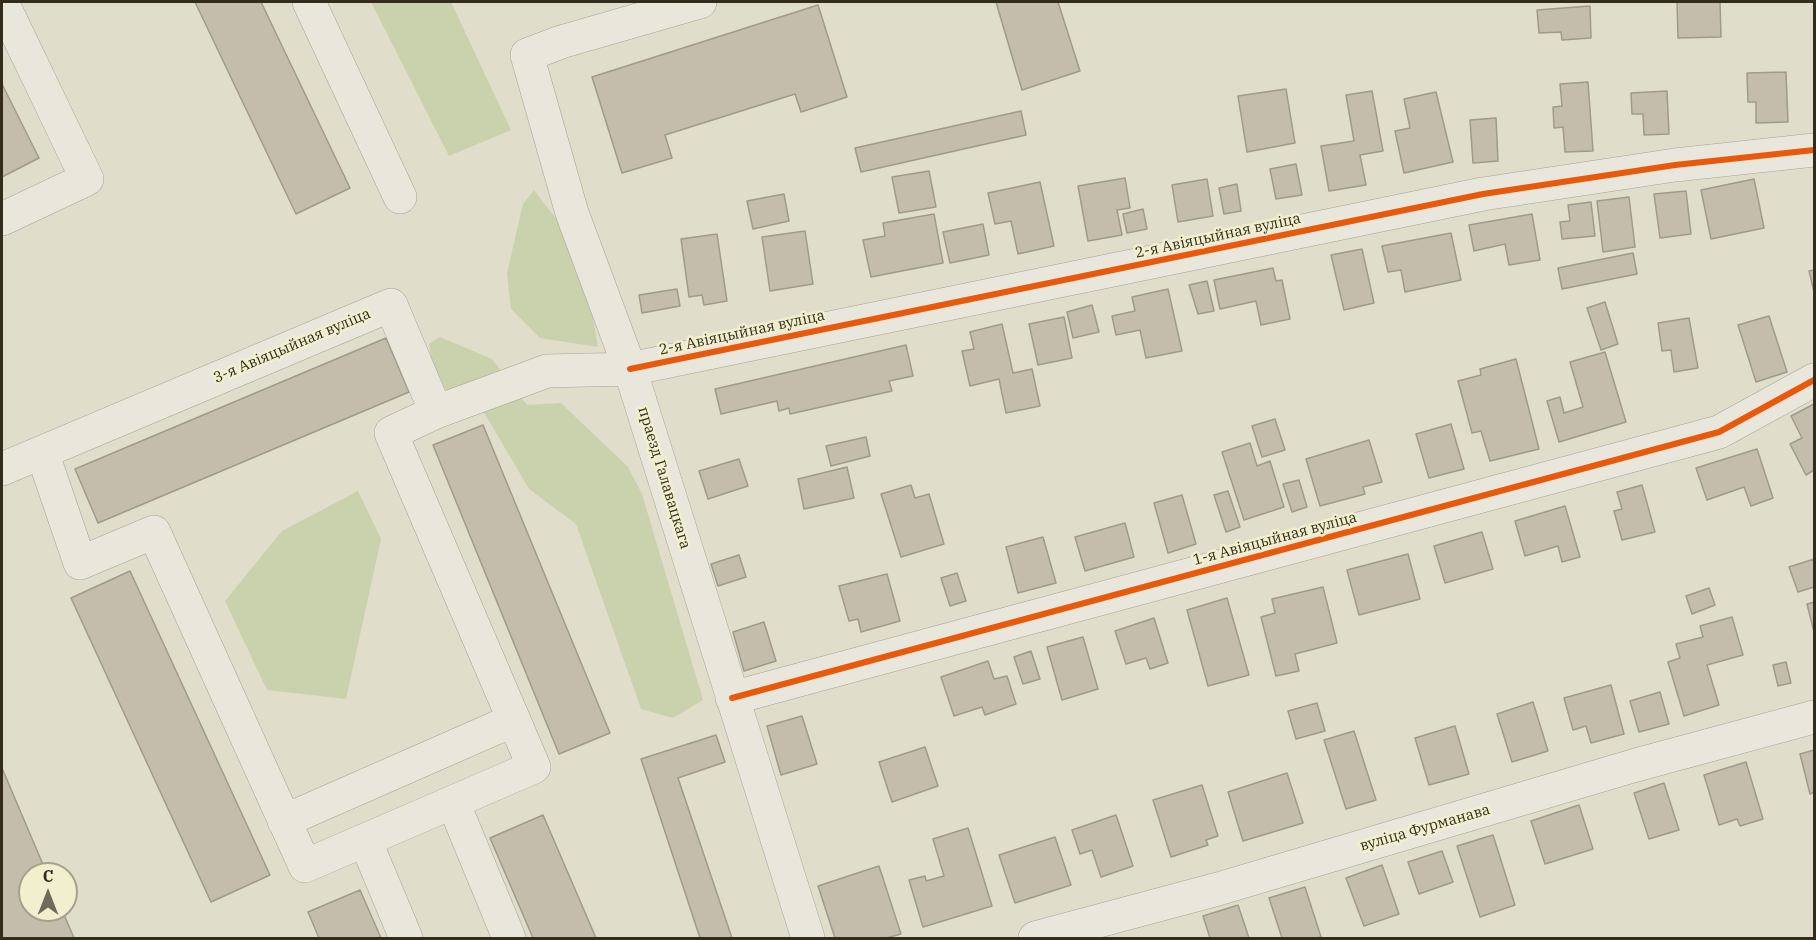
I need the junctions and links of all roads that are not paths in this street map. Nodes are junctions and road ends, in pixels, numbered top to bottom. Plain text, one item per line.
1 (2, 2) edge
2 (309, 2) edge
3 (700, 2) edge
4 (1815, 150) edge
5 (400, 197) dead end
6 (2, 219) edge
7 (630, 369) junction
8 (1815, 380) edge
9 (436, 412) junction
10 (42, 452) junction
11 (2, 469) edge
12 (732, 698) junction
13 (1815, 717) edge
14 (514, 720) junction
15 (453, 802) junction
16 (284, 821) junction
17 (366, 840) junction
18 (406, 939) edge
19 (509, 939) edge
20 (808, 939) edge
21 (1035, 939) edge

1 - 6 street
2 - 5 street
3 - 7 street, праезд Галавацкага
4 - 7 street, 2-я Авіяцыйная вуліца
7 - 9 street
7 - 12 street, праезд Галавацкага
8 - 12 street, 1-я Авіяцыйная вуліца
9 - 10 street, 3-я Авіяцыйная вуліца
9 - 14 street
10 - 11 street, 3-я Авіяцыйная вуліца
10 - 16 street
12 - 20 street, праезд Галавацкага
13 - 21 street, вуліца Фурманава
14 - 15 street
14 - 16 street
15 - 17 street
15 - 19 street
16 - 17 street
17 - 18 street

